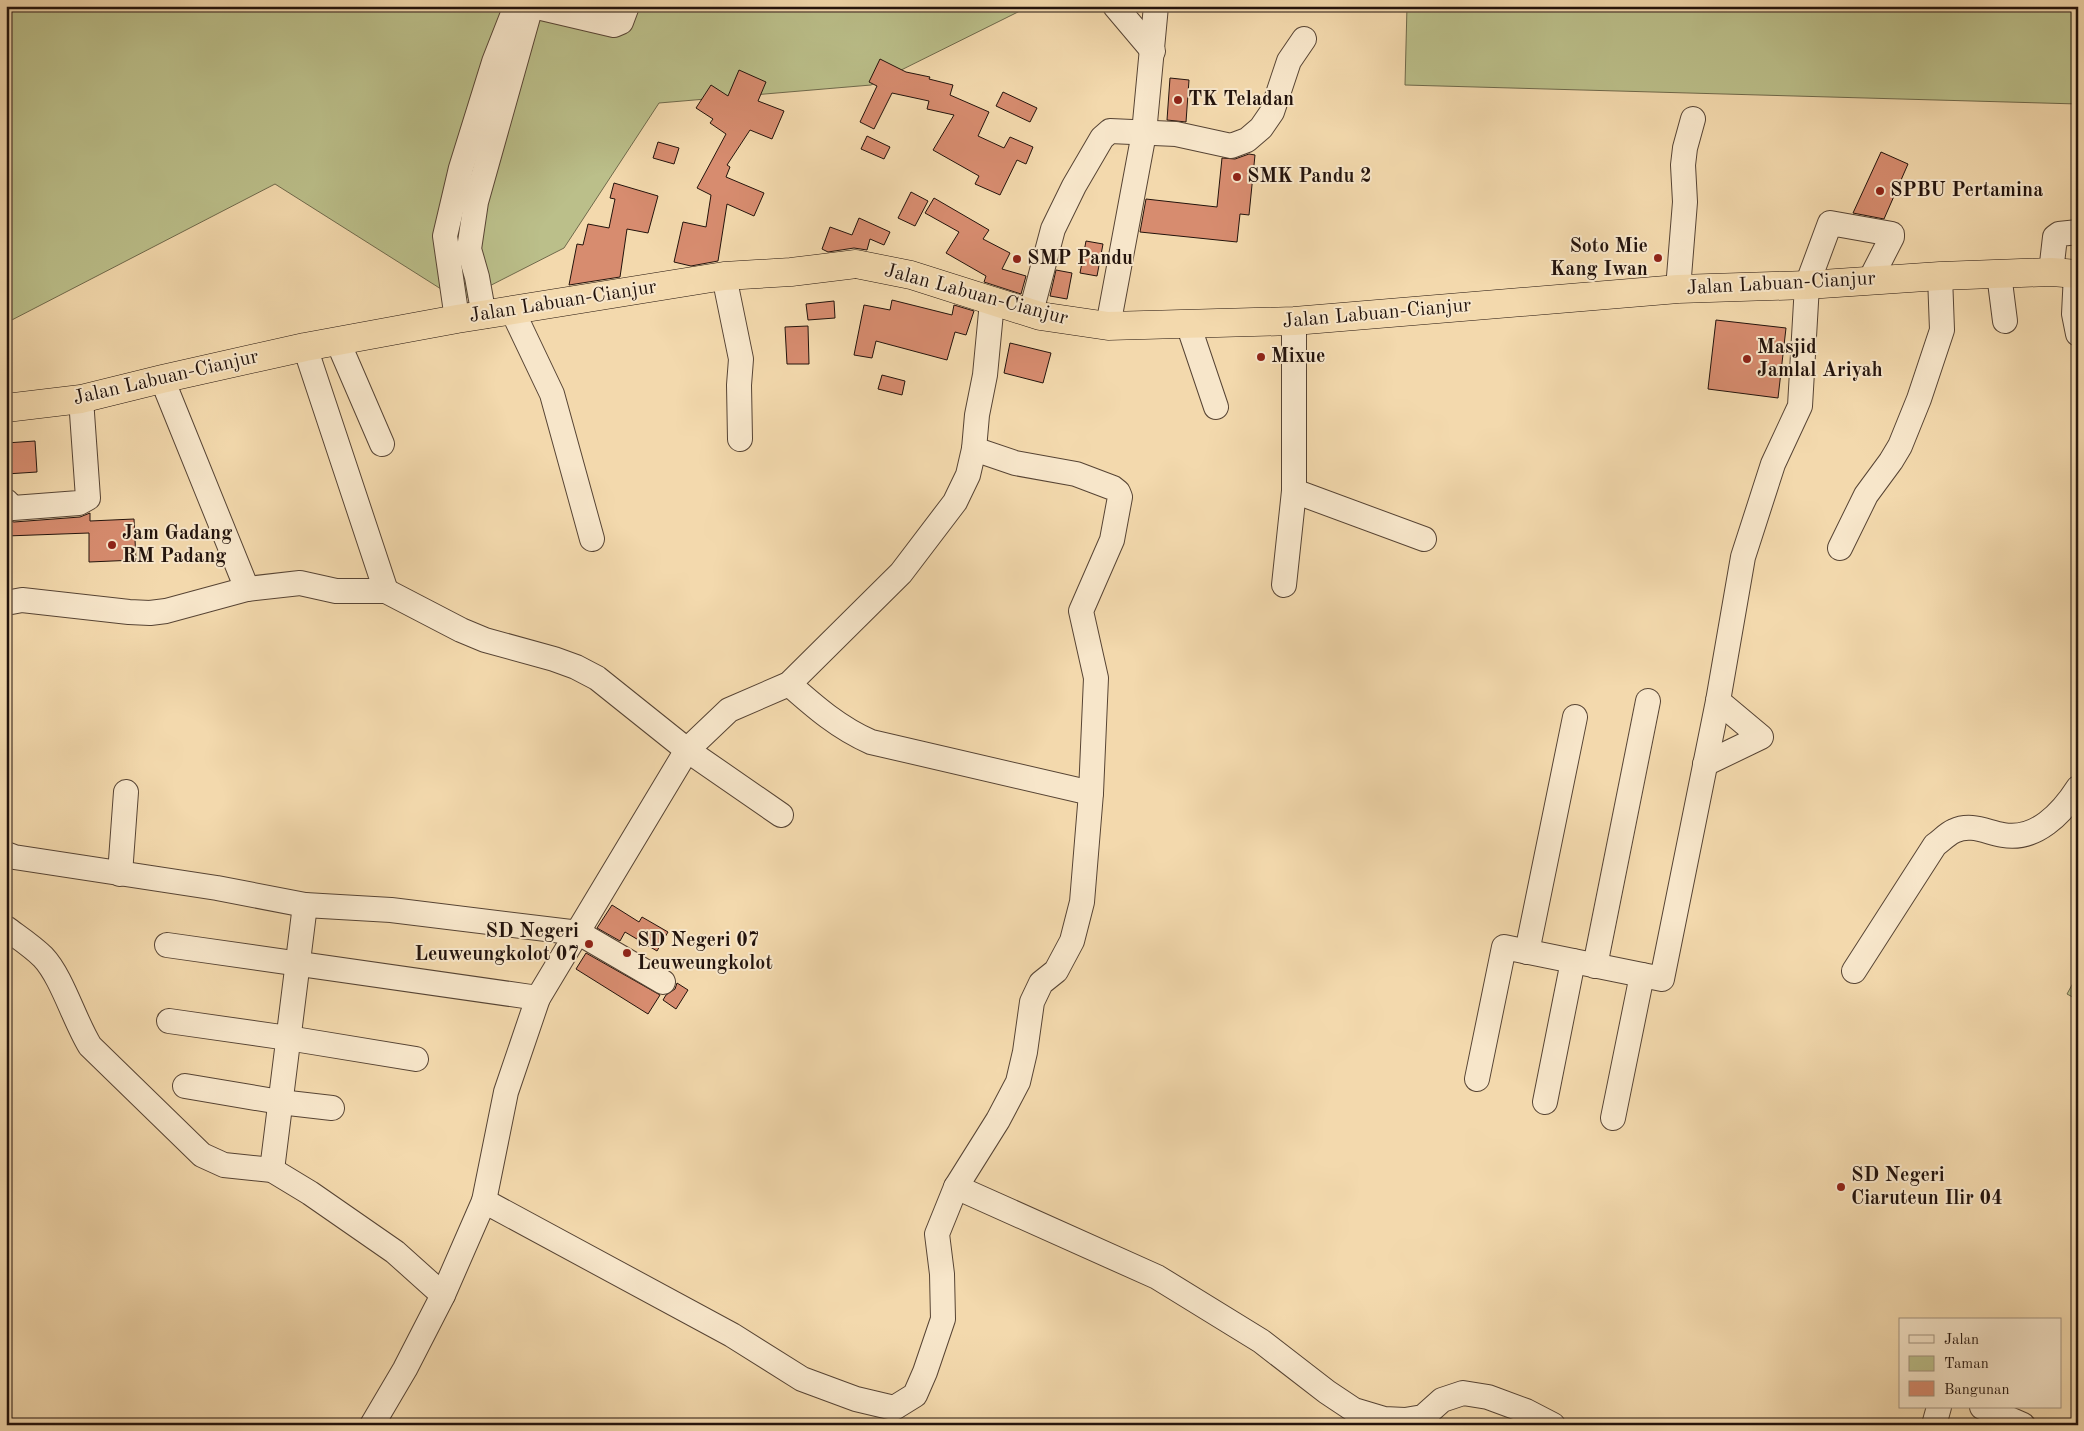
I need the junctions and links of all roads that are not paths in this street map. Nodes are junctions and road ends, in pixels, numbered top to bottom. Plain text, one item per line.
1 (516, 6) edge
2 (532, 6) edge
3 (627, 6) edge
4 (1115, 6) edge
5 (1156, 6) edge
6 (1304, 39) dead end
7 (1153, 51) junction
8 (1693, 119) dead end
9 (1144, 133) junction
10 (2078, 232) edge
11 (2068, 273) edge
12 (1999, 274) junction
13 (724, 276) junction
14 (1940, 276) junction
15 (1870, 280) junction
16 (1807, 285) junction
17 (1678, 289) junction
18 (992, 302) junction
19 (514, 312) junction
20 (1031, 312) junction
21 (484, 316) junction
22 (457, 319) junction
23 (1294, 321) junction
24 (2005, 321) dead end
25 (1188, 324) junction
26 (1108, 326) junction
27 (2078, 334) edge
28 (338, 342) junction
29 (305, 347) junction
30 (162, 379) junction
31 (80, 399) junction
32 (1216, 407) dead end
33 (6, 408) edge
34 (740, 439) dead end
35 (382, 444) dead end
36 (974, 449) junction
37 (1294, 491) junction
38 (6, 501) edge
39 (592, 539) dead end
40 (1424, 539) dead end
41 (1840, 548) dead end
42 (1284, 585) dead end
43 (247, 589) junction
44 (386, 591) junction
45 (6, 603) edge
46 (789, 684) junction
47 (1648, 701) dead end
48 (1718, 701) junction
49 (1575, 717) dead end
50 (687, 750) junction
51 (1705, 764) junction
52 (2078, 788) edge
53 (126, 792) dead end
54 (1091, 793) junction
55 (781, 815) dead end
56 (6, 854) edge
57 (120, 874) junction
58 (305, 905) junction
59 (6, 928) edge
60 (579, 933) junction
61 (167, 945) dead end
62 (1527, 952) junction
63 (298, 963) junction
64 (1584, 964) junction
65 (1854, 971) dead end
66 (1642, 975) junction
67 (663, 982) dead end
68 (538, 998) junction
69 (169, 1022) dead end
70 (288, 1038) junction
71 (416, 1058) dead end
72 (1477, 1079) dead end
73 (185, 1086) dead end
74 (280, 1102) junction
75 (1545, 1102) dead end
76 (332, 1108) dead end
77 (1613, 1118) dead end
78 (272, 1170) junction
79 (956, 1187) junction
80 (484, 1201) junction
81 (443, 1295) junction
82 (1940, 1408) edge
83 (1984, 1408) edge
84 (892, 1416) edge
85 (372, 1425) edge
86 (1553, 1425) edge
87 (1934, 1425) edge
88 (2023, 1425) edge

1 - 22 street
2 - 3 street
2 - 21 street
4 - 7 street
5 - 7 street
6 - 9 street
7 - 9 street
8 - 17 street
9 - 20 street
9 - 26 street
10 - 11 street
11 - 12 highway, Jalan Labuan-Cianjur
11 - 27 street
12 - 14 highway, Jalan Labuan-Cianjur
12 - 24 street
13 - 18 highway, Jalan Labuan-Cianjur
13 - 19 highway, Jalan Labuan-Cianjur
13 - 34 street
14 - 15 highway, Jalan Labuan-Cianjur
14 - 41 street
15 - 16 highway, Jalan Labuan-Cianjur
15 - 16 street
16 - 17 highway, Jalan Labuan-Cianjur
16 - 48 street
17 - 23 highway, Jalan Labuan-Cianjur
18 - 20 highway, Jalan Labuan-Cianjur
18 - 36 street
19 - 21 highway, Jalan Labuan-Cianjur
19 - 39 street
20 - 26 highway, Jalan Labuan-Cianjur
21 - 22 highway, Jalan Labuan-Cianjur
22 - 28 highway, Jalan Labuan-Cianjur
23 - 25 highway, Jalan Labuan-Cianjur
23 - 37 street
25 - 26 highway, Jalan Labuan-Cianjur
25 - 32 street
28 - 29 highway, Jalan Labuan-Cianjur
28 - 35 street
29 - 30 highway, Jalan Labuan-Cianjur
29 - 44 street
30 - 31 highway, Jalan Labuan-Cianjur
30 - 43 street
31 - 33 highway, Jalan Labuan-Cianjur
31 - 38 street
36 - 46 street
36 - 54 street
37 - 40 street
37 - 42 street
43 - 44 street
43 - 45 street
44 - 50 street
46 - 50 street
46 - 54 street
47 - 64 street
48 - 51 street
48 - 51 street
49 - 62 street
50 - 55 street
50 - 60 street
51 - 66 street
52 - 65 street
53 - 57 street
54 - 79 street
56 - 57 street
57 - 58 street
58 - 60 street
58 - 63 street
59 - 78 street
60 - 67 street
60 - 68 street
61 - 63 street
62 - 64 street
62 - 72 street
63 - 68 street
63 - 70 street
64 - 66 street
64 - 75 street
66 - 77 street
68 - 80 street
69 - 70 street
70 - 71 street
70 - 74 street
73 - 74 street
74 - 76 street
74 - 78 street
78 - 81 street
79 - 84 street
79 - 86 street
80 - 81 street
80 - 84 street
81 - 85 street
82 - 87 street
83 - 88 street

